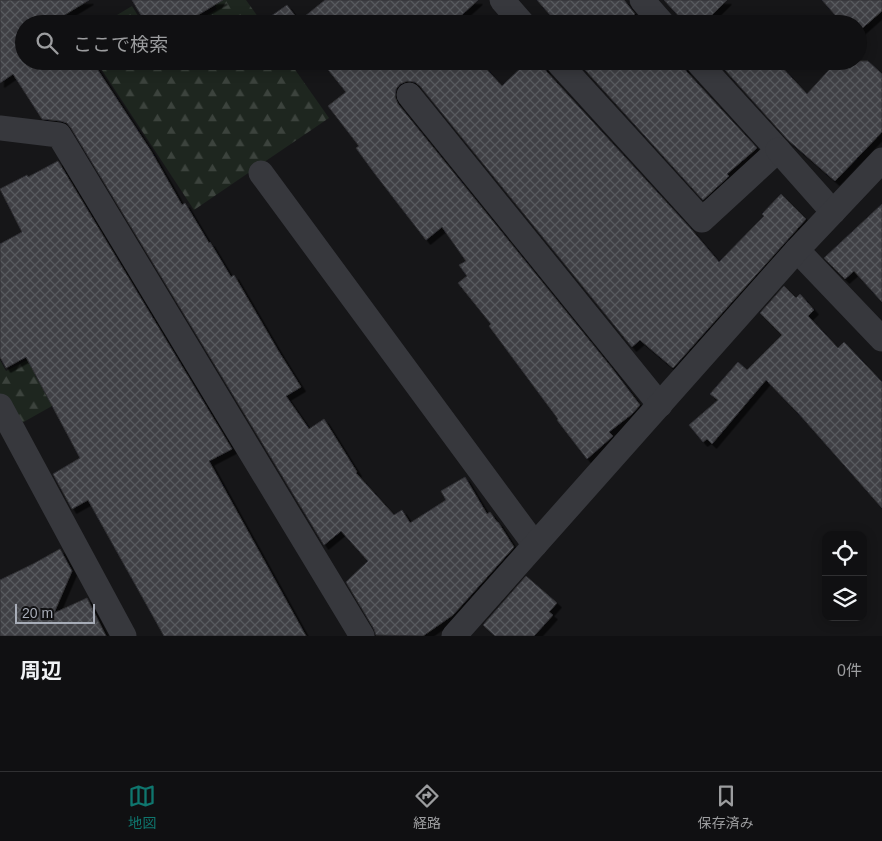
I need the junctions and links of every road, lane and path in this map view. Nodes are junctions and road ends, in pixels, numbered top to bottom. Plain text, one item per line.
1 (502, 0) edge
2 (642, 0) edge
3 (515, 15) edge
4 (655, 15) edge
5 (566, 70) edge
6 (705, 70) edge
7 (410, 95) dead end
8 (0, 128) edge
9 (778, 150) junction
10 (882, 160) edge
11 (262, 173) dead end
12 (833, 212) junction
13 (797, 250) junction
14 (879, 329) edge
15 (660, 405) junction
16 (0, 406) edge
17 (535, 545) junction
18 (124, 636) edge
19 (362, 636) edge
20 (454, 636) edge

1 - 3 street
2 - 4 street
5 - 9 street
6 - 9 street
7 - 15 street
8 - 19 street
9 - 12 street
10 - 12 street
11 - 17 street
12 - 13 street
13 - 14 street
13 - 15 street
15 - 17 street
16 - 18 street
17 - 20 street

